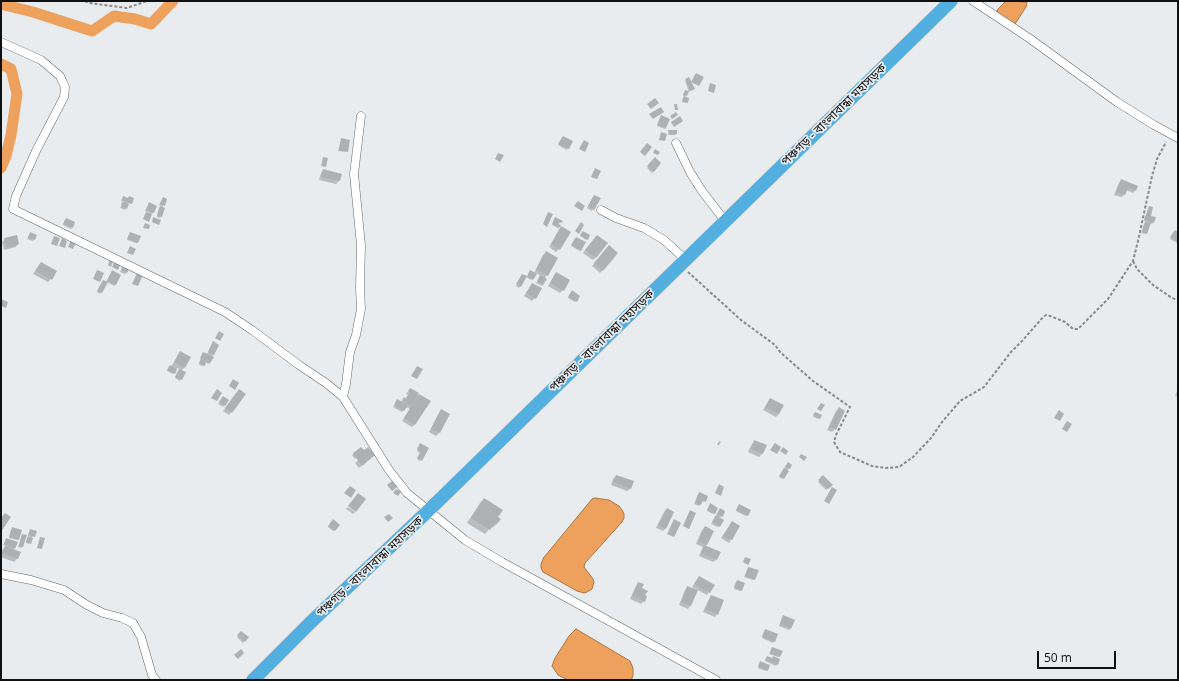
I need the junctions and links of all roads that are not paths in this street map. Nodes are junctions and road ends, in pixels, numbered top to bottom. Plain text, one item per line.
1 (951, 1) edge
2 (973, 1) edge
3 (1, 42) edge
4 (362, 116) dead end
5 (1178, 138) edge
6 (676, 143) dead end
7 (601, 210) dead end
8 (725, 221) junction
9 (684, 262) junction
10 (343, 397) junction
11 (429, 510) junction
12 (1, 574) edge
13 (156, 680) edge
14 (252, 680) edge
15 (716, 680) edge

1 - 8 highway, পঞ্চগড় - বাংলাবান্ধা মহাসড়ক
2 - 5 street
3 - 10 street
4 - 10 street
6 - 8 street
7 - 9 street
8 - 9 highway, পঞ্চগড় - বাংলাবান্ধা মহাসড়ক
9 - 11 highway, পঞ্চগড় - বাংলাবান্ধা মহাসড়ক
10 - 11 street
11 - 14 highway, পঞ্চগড় - বাংলাবান্ধা মহাসড়ক
11 - 15 street
12 - 13 street

